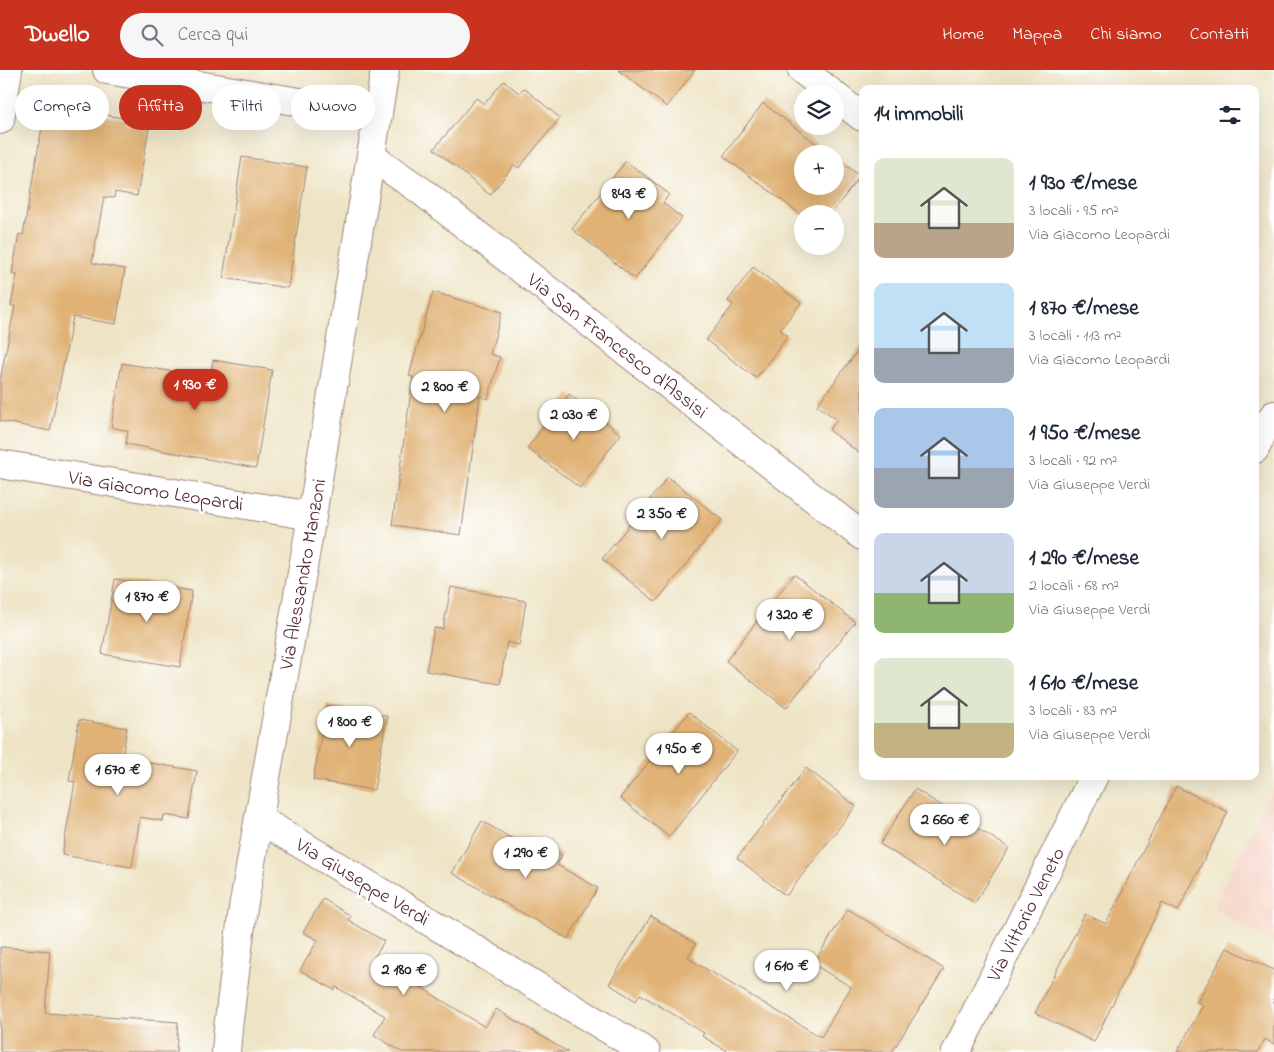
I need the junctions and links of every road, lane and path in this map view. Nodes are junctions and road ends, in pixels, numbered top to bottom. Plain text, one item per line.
1 (8, 70) edge
2 (107, 70) edge
3 (386, 70) edge
4 (402, 70) edge
5 (802, 70) edge
6 (821, 85) edge
7 (844, 103) edge
8 (379, 106) junction
9 (859, 115) edge
10 (0, 120) edge
11 (372, 157) junction
12 (0, 464) edge
13 (312, 516) junction
14 (859, 534) edge
15 (1092, 780) edge
16 (259, 819) junction
17 (226, 1052) edge
18 (646, 1052) edge
19 (956, 1052) edge

1 - 10 street
2 - 8 street
3 - 8 street, Via Alessandro Manzoni
4 - 8 street, Via Alessandro Manzoni
5 - 6 street
7 - 9 street
8 - 11 street, Via Alessandro Manzoni
11 - 13 street, Via Alessandro Manzoni
11 - 14 street, Via San Francesco d'Assisi
12 - 13 street, Via Giacomo Leopardi
13 - 16 street, Via Alessandro Manzoni
15 - 19 street, Via Vittorio Veneto
16 - 17 street, Via Alessandro Manzoni
16 - 18 street, Via Giuseppe Verdi

